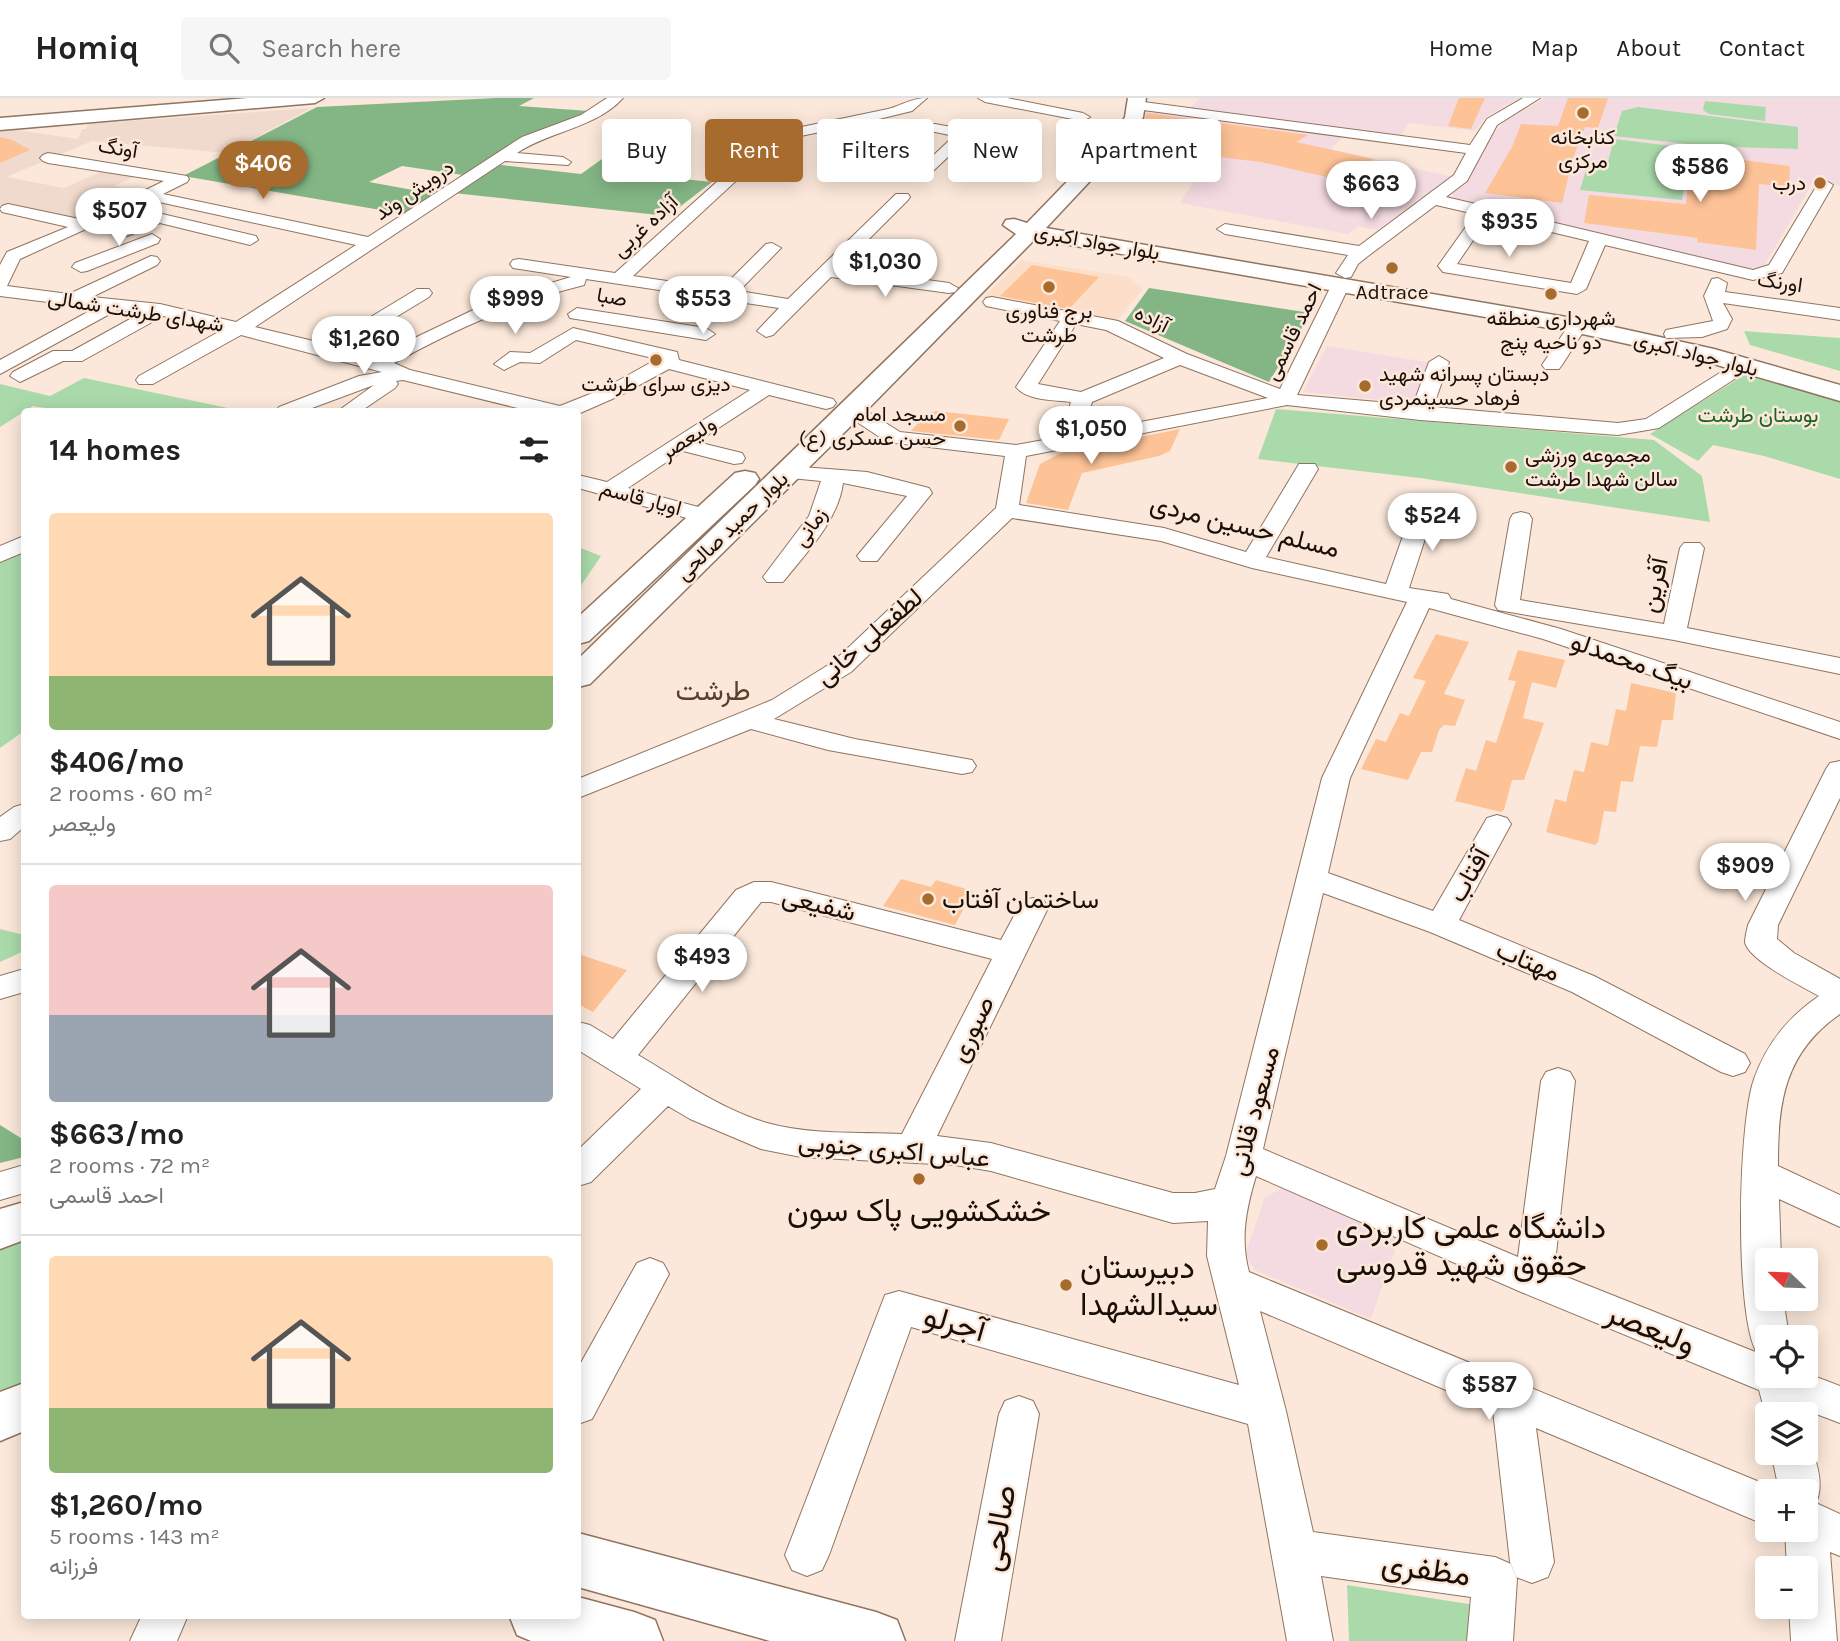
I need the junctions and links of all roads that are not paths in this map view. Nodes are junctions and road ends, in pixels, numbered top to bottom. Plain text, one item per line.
1 (195, 98) edge
2 (315, 98) edge
3 (616, 98) edge
4 (919, 98) edge
5 (985, 98) edge
6 (1114, 98) edge
7 (1196, 98) edge
8 (1533, 98) edge
9 (1137, 102) edge
10 (1183, 111) junction
11 (0, 115) edge
12 (1083, 117) dead end
13 (853, 119) edge
14 (0, 124) edge
15 (817, 127) edge
16 (1355, 133) junction
17 (1341, 146) dead end
18 (948, 149) edge
19 (1475, 150) junction
20 (501, 156) junction
21 (48, 158) dead end
22 (563, 162) dead end
23 (934, 162) edge
24 (147, 195) junction
25 (902, 197) dead end
26 (1433, 199) junction
27 (1840, 201) edge
28 (8, 209) dead end
29 (1072, 211) junction
30 (1485, 211) junction
31 (89, 224) junction
32 (1028, 226) junction
33 (1225, 229) dead end
34 (127, 231) junction
35 (1599, 238) junction
36 (1110, 239) junction
37 (250, 240) dead end
38 (372, 243) junction
39 (772, 248) dead end
40 (1362, 252) junction
41 (996, 258) junction
42 (60, 260) dead end
43 (151, 261) dead end
44 (519, 264) dead end
45 (1707, 266) junction
46 (80, 267) junction
47 (827, 271) junction
48 (101, 274) dead end
49 (611, 278) junction
50 (1343, 279) junction
51 (0, 282) edge
52 (948, 288) junction
53 (0, 291) edge
54 (423, 292) dead end
55 (725, 295) junction
56 (1713, 296) junction
57 (73, 299) junction
58 (992, 302) dead end
59 (117, 303) junction
60 (593, 303) dead end
61 (794, 305) junction
62 (160, 310) junction
63 (1840, 314) edge
64 (1072, 316) junction
65 (640, 325) junction
66 (1578, 326) junction
67 (240, 328) junction
68 (766, 331) dead end
69 (1673, 334) junction
70 (890, 342) dead end
71 (629, 346) junction
72 (330, 350) junction
73 (720, 355) dead end
74 (1180, 358) junction
75 (13, 362) edge
76 (665, 362) junction
77 (1439, 362) dead end
78 (379, 363) junction
79 (504, 363) dead end
80 (1552, 365) dead end
81 (1746, 365) junction
82 (0, 368) edge
83 (699, 370) junction
84 (1790, 370) junction
85 (403, 374) junction
86 (1840, 377) edge
87 (146, 380) dead end
88 (766, 388) junction
89 (1840, 392) edge
90 (1083, 398) junction
91 (1285, 399) junction
92 (840, 400) junction
93 (293, 408) edge
94 (352, 408) edge
95 (542, 408) edge
96 (574, 408) edge
97 (1420, 414) junction
98 (894, 438) junction
99 (1068, 443) junction
100 (679, 444) junction
101 (1016, 450) junction
102 (734, 457) dead end
103 (1307, 469) dead end
104 (789, 472) junction
105 (844, 476) junction
106 (581, 482) edge
107 (611, 489) junction
108 (1427, 499) dead end
109 (1007, 510) junction
110 (705, 516) junction
111 (1521, 519) dead end
112 (21, 544) edge
113 (1692, 548) dead end
114 (0, 555) edge
115 (869, 556) dead end
116 (1252, 561) junction
117 (775, 577) dead end
118 (1408, 595) junction
119 (1507, 605) junction
120 (581, 631) edge
121 (1674, 633) junction
122 (1840, 666) edge
123 (581, 674) edge
124 (750, 720) junction
125 (1840, 731) edge
126 (962, 766) dead end
127 (1840, 769) edge
128 (581, 788) edge
129 (21, 815) edge
130 (1497, 824) dead end
131 (0, 832) edge
132 (1313, 879) junction
133 (1032, 908) dead end
134 (1441, 925) junction
135 (1010, 953) junction
136 (21, 981) edge
137 (0, 988) edge
138 (1840, 996) edge
139 (581, 1036) edge
140 (617, 1057) junction
141 (1733, 1063) dead end
142 (1558, 1081) dead end
143 (666, 1086) junction
144 (912, 1150) junction
145 (1244, 1156) junction
146 (581, 1169) edge
147 (1760, 1174) junction
148 (21, 1188) edge
149 (1229, 1199) junction
150 (1840, 1212) edge
151 (10, 1216) edge
152 (650, 1274) dead end
153 (1534, 1281) junction
154 (1234, 1283) junction
155 (1768, 1325) edge
156 (1755, 1375) edge
157 (1787, 1388) edge
158 (1512, 1398) junction
159 (581, 1400) edge
160 (1840, 1405) edge
161 (1266, 1411) junction
162 (1019, 1414) dead end
163 (1755, 1501) edge
164 (1818, 1526) edge
165 (1840, 1535) edge
166 (1807, 1542) edge
167 (1295, 1551) junction
168 (807, 1555) dead end
169 (581, 1561) edge
170 (1532, 1562) dead end
171 (164, 1619) edge
172 (553, 1619) edge
173 (153, 1641) edge
174 (634, 1641) edge
175 (876, 1641) edge
176 (978, 1641) edge
177 (1310, 1641) edge
178 (1490, 1641) edge
179 (1814, 1641) edge

1 - 11 main road
2 - 14 main road
3 - 20 street, درویش‌ وند
4 - 13 street, آزاده غربی
5 - 12 street
6 - 32 main road, بلوار حمید صالحی
7 - 10 street
8 - 19 street, احمد قاسمی
9 - 10 street
9 - 29 main road, بلوار حمید صالحی
10 - 16 street
15 - 49 street, آزاده غربی
16 - 17 street
16 - 19 street
18 - 23 street
19 - 26 street, احمد قاسمی
20 - 22 street
20 - 38 street, درویش‌ وند
21 - 24 street, آونگ
24 - 31 street
24 - 38 street
25 - 47 street
26 - 30 street
26 - 40 street, احمد قاسمی
27 - 45 street
28 - 31 street
29 - 32 main road, بلوار حمید صالحی
29 - 36 main road
30 - 35 street
30 - 35 street
31 - 34 street
31 - 51 street
32 - 36 main road, بلوار جواد اکبری
32 - 41 main road, بلوار حمید صالحی
33 - 40 street
34 - 37 street
34 - 46 street
35 - 45 street
36 - 41 main road
36 - 50 main road, بلوار جواد اکبری
38 - 67 street, درویش‌ وند
39 - 55 street
40 - 50 street, احمد قاسمی
41 - 52 main road, بلوار حمید صالحی
41 - 92 main road, بلوار حمید صالحی
42 - 46 street
43 - 57 street
44 - 49 street
45 - 56 street
46 - 48 street
47 - 52 street
47 - 61 street
49 - 55 street
49 - 78 street
50 - 66 main road, بلوار جواد اکبری
50 - 69 main road, بلوار جواد اکبری
50 - 91 street, احمد قاسمی
52 - 70 main road, بلوار حمید صالحی
53 - 57 street, شهدای طرشت شمالی
54 - 72 street
55 - 61 street
56 - 63 street, اورنگ
56 - 69 street
57 - 59 street, شهدای طرشت شمالی
58 - 64 street, آزاده
59 - 62 street, شهدای طرشت شمالی
59 - 75 street
60 - 65 street, صبا
61 - 68 street
62 - 67 street, شهدای طرشت شمالی
62 - 75 street
64 - 74 street, آزاده
64 - 90 street
65 - 65 street, صبا
65 - 71 street
66 - 80 street
66 - 81 main road, بلوار جواد اکبری
67 - 72 street, شهدای طرشت شمالی
67 - 87 street, درویش‌ وند
69 - 84 main road, بلوار جواد اکبری
71 - 76 street
71 - 79 street
72 - 78 street, شهدای طرشت شمالی
73 - 83 street
74 - 90 street
74 - 91 street, آزاده
75 - 82 street
76 - 83 street
76 - 96 street
77 - 97 street
78 - 85 street, شهدای طرشت شمالی
81 - 84 main road, بلوار جواد اکبری
81 - 97 street
83 - 88 street
84 - 86 main road
84 - 89 main road
85 - 93 street
85 - 94 street
85 - 95 street, شهدای طرشت شمالی
88 - 92 street
88 - 100 street, ولیعصر
90 - 99 street
91 - 97 street
91 - 99 street
92 - 98 street
92 - 104 main road, بلوار حمید صالحی
92 - 110 main road, بلوار حمید صالحی
98 - 101 street
98 - 105 street
99 - 101 street
100 - 102 street
100 - 107 street, ولیعصر
101 - 109 street
103 - 116 street
104 - 105 street, زمانی
104 - 123 main road, بلوار حمید صالحی
105 - 115 street
105 - 117 street, زمانی
106 - 107 street, اویار قاسم
107 - 110 street, اویار قاسم
108 - 118 street, مسعود قلانی
109 - 116 street, مسلم حسین مردی
109 - 124 street, لطفعلی خانی
110 - 120 main road, بلوار حمید صالحی
111 - 119 street
112 - 114 street
113 - 121 street, آفرین
116 - 118 street, مسلم حسین مردی
118 - 119 street, مسلم حسین مردی
118 - 125 street, بیگ محمدلو
118 - 132 street, مسعود قلانی
119 - 121 street, مسلم حسین مردی
121 - 122 street, مسلم حسین مردی
124 - 126 street
124 - 128 street, لطفعلی خانی
127 - 138 street
129 - 131 street
130 - 134 street, آفتاب
132 - 134 street, مهتاب
132 - 145 street, مسعود قلانی
133 - 135 street, صبوری
134 - 141 street, مهتاب
135 - 140 street, شفیعی
135 - 144 street, صبوری
136 - 137 street
138 - 147 street
139 - 140 street, عباس اکبری جنوبی
140 - 143 street, عباس اکبری جنوبی
142 - 153 street
143 - 144 street, عباس اکبری جنوبی
143 - 146 street
144 - 149 street, عباس اکبری جنوبی
145 - 149 street, مسعود قلانی
145 - 153 street, ولیعصر
147 - 150 street
147 - 155 street
148 - 151 street
149 - 154 street, مسعود قلانی
152 - 159 street
153 - 156 street, ولیعصر
154 - 158 street
154 - 161 street, مسعود قلانی
157 - 160 street, ولیعصر
158 - 163 street
158 - 170 street
161 - 167 street, مسعود قلانی
161 - 168 street, آجرلو
162 - 176 street, صالحی
164 - 165 street
166 - 179 street
167 - 177 street, مسعود قلانی
167 - 178 street, مظفری
169 - 175 main road
171 - 173 street
172 - 174 main road

